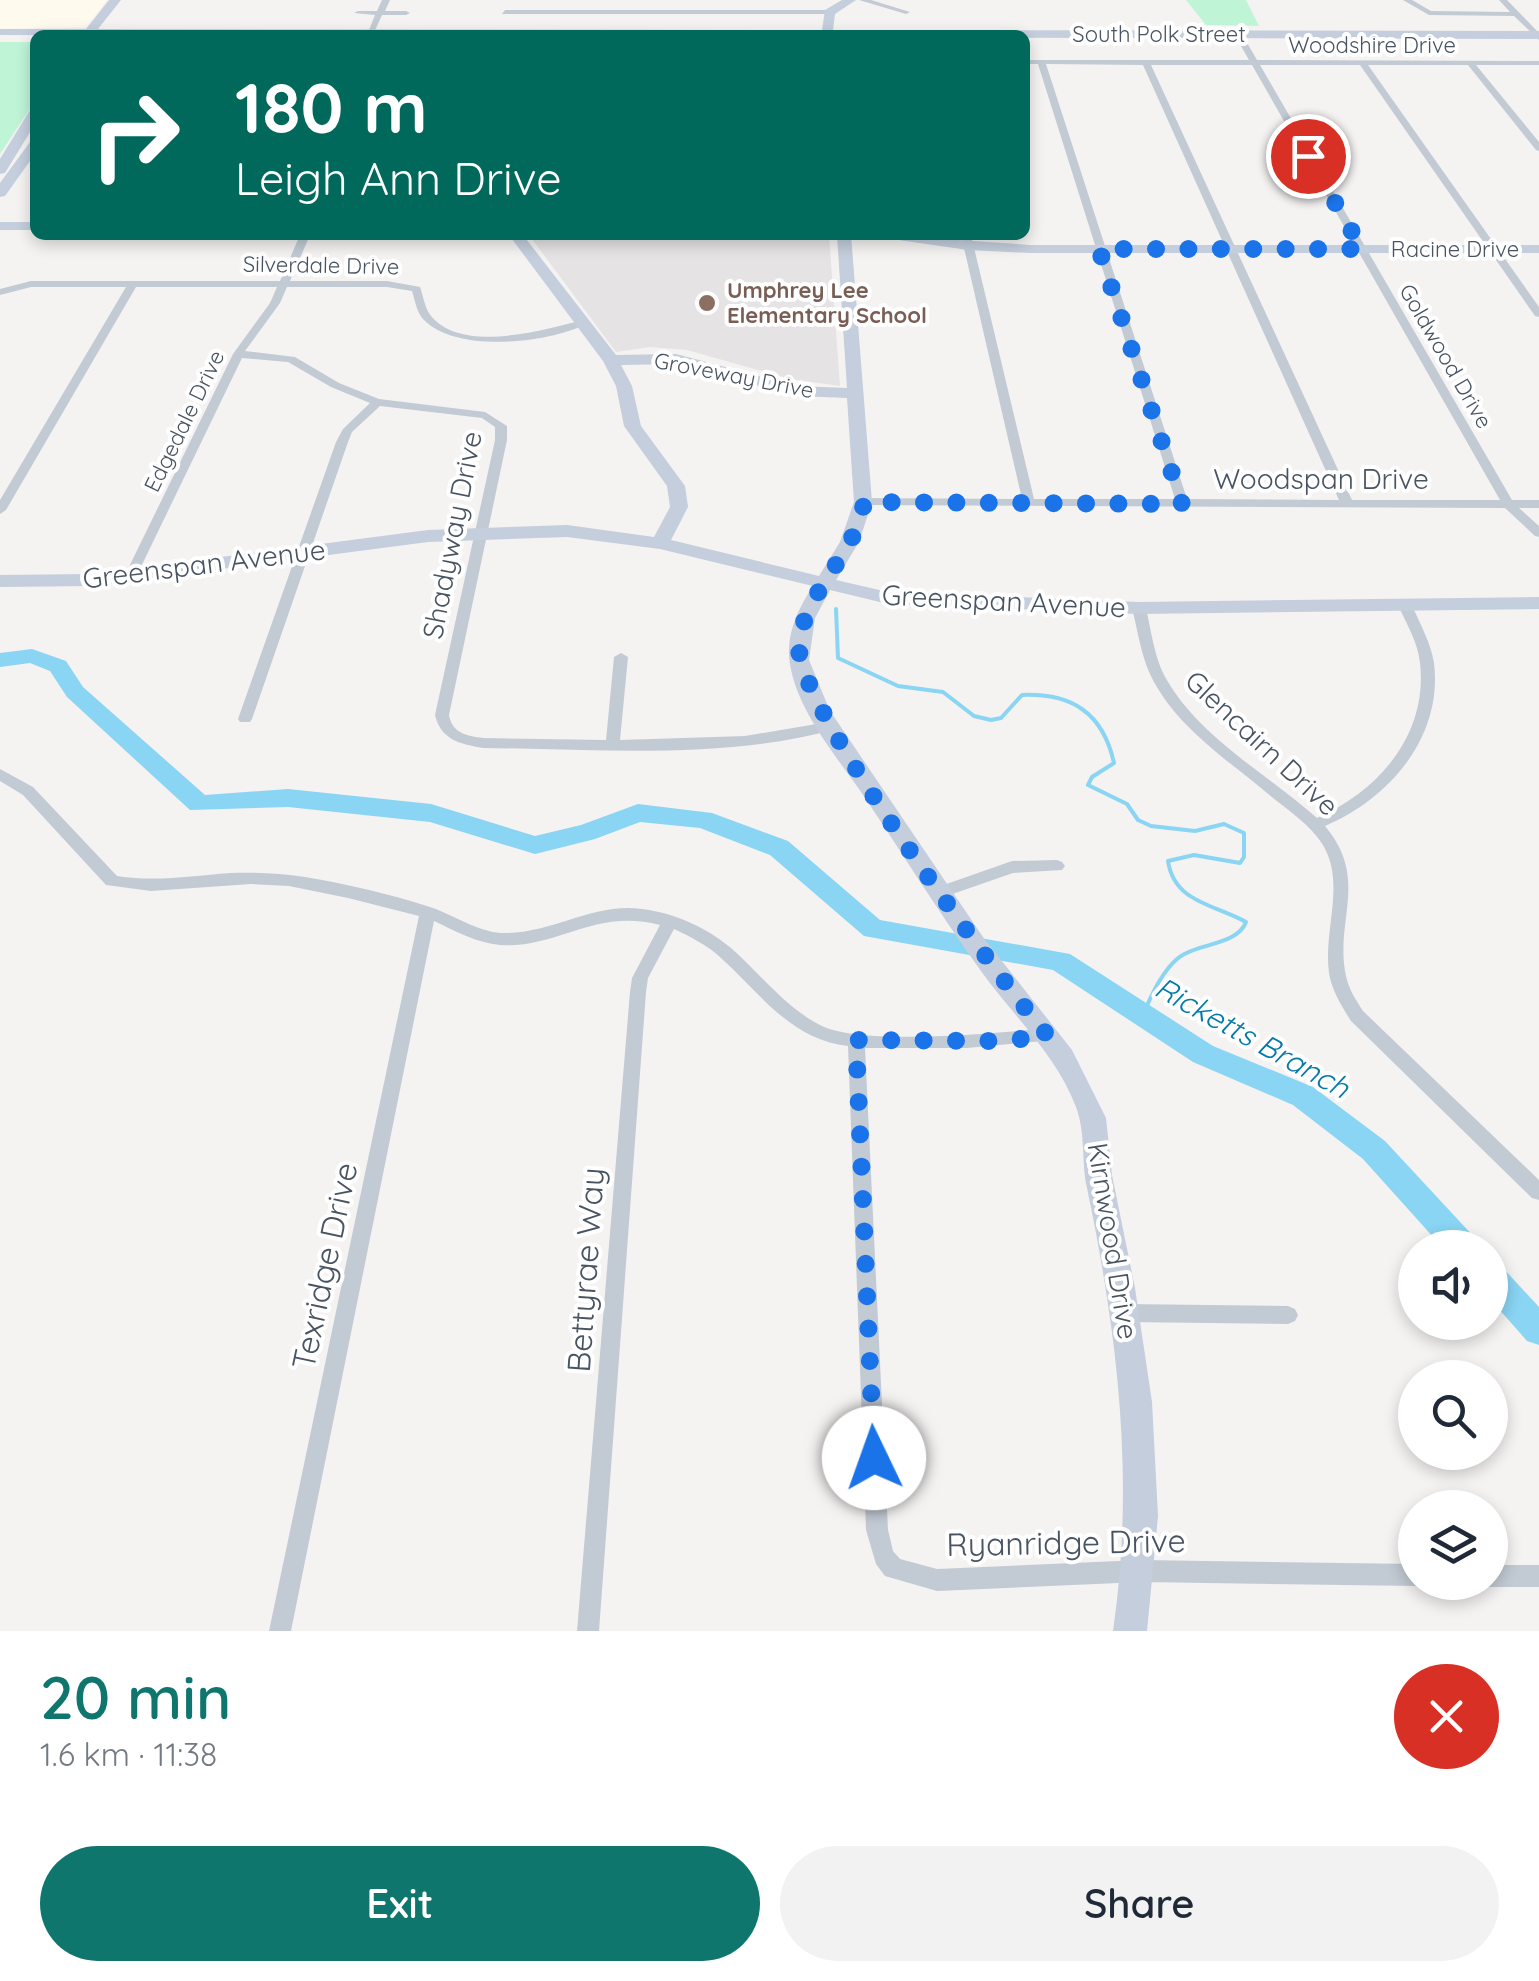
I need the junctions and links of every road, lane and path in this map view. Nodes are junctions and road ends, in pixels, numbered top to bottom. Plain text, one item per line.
1 (115, 0) edge
2 (130, 0) edge
3 (386, 0) edge
4 (508, 0) edge
5 (605, 0) edge
6 (702, 0) edge
7 (850, 0) edge
8 (863, 0) edge
9 (1407, 0) edge
10 (1503, 0) edge
11 (406, 12) dead end
12 (505, 12) junction
13 (603, 12) junction
14 (701, 12) junction
15 (829, 12) junction
16 (906, 12) dead end
17 (358, 13) dead end
18 (377, 13) junction
19 (1517, 14) junction
20 (98, 30) edge
21 (100, 30) edge
22 (371, 30) edge
23 (499, 30) edge
24 (827, 30) edge
25 (1030, 34) edge
26 (0, 35) edge
27 (30, 35) edge
28 (1240, 37) junction
29 (1538, 37) edge
30 (30, 38) edge
31 (1030, 39) edge
32 (1030, 62) edge
33 (1041, 62) junction
34 (1146, 62) junction
35 (1254, 62) junction
36 (1362, 62) junction
37 (1470, 62) junction
38 (1539, 63) edge
39 (30, 121) edge
40 (1539, 148) edge
41 (30, 153) edge
42 (19, 168) junction
43 (0, 169) edge
44 (0, 193) edge
45 (0, 226) edge
46 (30, 226) edge
47 (303, 240) edge
48 (520, 240) edge
49 (844, 240) edge
50 (967, 240) edge
51 (1099, 249) junction
52 (1231, 249) junction
53 (1362, 249) junction
54 (1494, 249) junction
55 (1539, 249) edge
56 (133, 284) junction
57 (284, 284) junction
58 (0, 292) edge
59 (1539, 314) edge
60 (583, 323) junction
61 (238, 354) junction
62 (611, 360) junction
63 (857, 393) junction
64 (377, 402) junction
65 (864, 502) junction
66 (1029, 502) junction
67 (1347, 503) junction
68 (1182, 504) junction
69 (1508, 504) junction
70 (1539, 504) edge
71 (0, 510) edge
72 (1539, 533) edge
73 (480, 534) junction
74 (660, 542) junction
75 (304, 552) junction
76 (131, 575) junction
77 (0, 581) edge
78 (824, 584) junction
79 (1539, 603) edge
80 (1405, 605) junction
81 (1139, 608) junction
82 (620, 657) dead end
83 (245, 719) dead end
84 (828, 727) junction
85 (613, 743) junction
86 (0, 774) edge
87 (1314, 824) junction
88 (1057, 866) dead end
89 (942, 892) junction
90 (428, 913) junction
91 (670, 921) junction
92 (1048, 1036) junction
93 (856, 1040) junction
94 (1539, 1192) edge
95 (1126, 1313) junction
96 (1288, 1315) dead end
97 (1141, 1571) junction
98 (1398, 1575) edge
99 (1508, 1576) edge
100 (1539, 1576) edge
101 (280, 1631) edge
102 (588, 1631) edge
103 (1130, 1631) edge

1 - 20 street
2 - 21 street
3 - 18 street
4 - 12 street
5 - 13 street
6 - 14 street
7 - 15 street
8 - 16 street
9 - 19 street
10 - 19 street
11 - 18 street
12 - 13 street
12 - 23 street
13 - 14 street
14 - 15 street
15 - 24 street
17 - 18 street
18 - 22 street
19 - 29 street
25 - 28 street, South Polk Street
26 - 27 street, South Polk Street
26 - 30 street, South Polk Street
28 - 29 street, South Polk Street
28 - 31 street, South Polk Street
28 - 35 street, Goldwood Drive
32 - 33 street, Woodshire Drive
33 - 34 street, Woodshire Drive
33 - 51 street
34 - 35 street, Woodshire Drive
34 - 52 street
35 - 36 street, Woodshire Drive
35 - 53 street, Goldwood Drive
36 - 37 street, Woodshire Drive
36 - 54 street
37 - 38 street, Woodshire Drive
37 - 40 street
39 - 43 street
41 - 42 street
42 - 43 street
42 - 44 street
45 - 46 street
47 - 57 street, Edgedale Drive
48 - 60 street
49 - 63 street, Kirnwood Drive
50 - 51 street, Racine Drive
50 - 66 street
51 - 52 street, Racine Drive
51 - 68 street
52 - 53 street, Racine Drive
52 - 67 street
53 - 54 street, Racine Drive
53 - 69 street, Goldwood Drive
54 - 55 street, Racine Drive
54 - 59 street
56 - 57 street, Silverdale Drive
56 - 58 street, Silverdale Drive
56 - 71 street
57 - 60 street, Silverdale Drive
57 - 61 street, Edgedale Drive
60 - 62 street
61 - 64 street, Shadyway Drive
61 - 76 street, Edgedale Drive
62 - 63 street, Groveway Drive
62 - 74 street
63 - 65 street, Kirnwood Drive
64 - 73 street, Shadyway Drive
64 - 75 street
65 - 66 street, Woodspan Drive
65 - 78 street, Kirnwood Drive
66 - 68 street, Woodspan Drive
67 - 68 street, Woodspan Drive
67 - 69 street, Woodspan Drive
69 - 70 street, Woodspan Drive
69 - 72 street, Goldwood Drive
73 - 74 street, Greenspan Avenue
73 - 75 street, Greenspan Avenue
73 - 85 street, Shadyway Drive
74 - 78 street, Greenspan Avenue
75 - 76 street, Greenspan Avenue
75 - 83 street
76 - 77 street, Greenspan Avenue
78 - 81 street, Greenspan Avenue
78 - 84 street, Kirnwood Drive
79 - 80 street, Greenspan Avenue
80 - 81 street, Greenspan Avenue
80 - 87 street
81 - 87 street, Glencairn Drive
82 - 85 street
84 - 85 street
84 - 89 street, Kirnwood Drive
86 - 90 street
87 - 94 street, Glencairn Drive
88 - 89 street
89 - 92 street, Kirnwood Drive
90 - 91 street
90 - 101 street, Texridge Drive
91 - 93 street
91 - 102 street, Bettyrae Way
92 - 93 street
92 - 95 street, Kirnwood Drive
93 - 97 street, Ryanridge Drive
95 - 96 street
95 - 97 street, Kirnwood Drive
97 - 98 street, Ryanridge Drive
97 - 103 street, Kirnwood Drive
99 - 100 street

